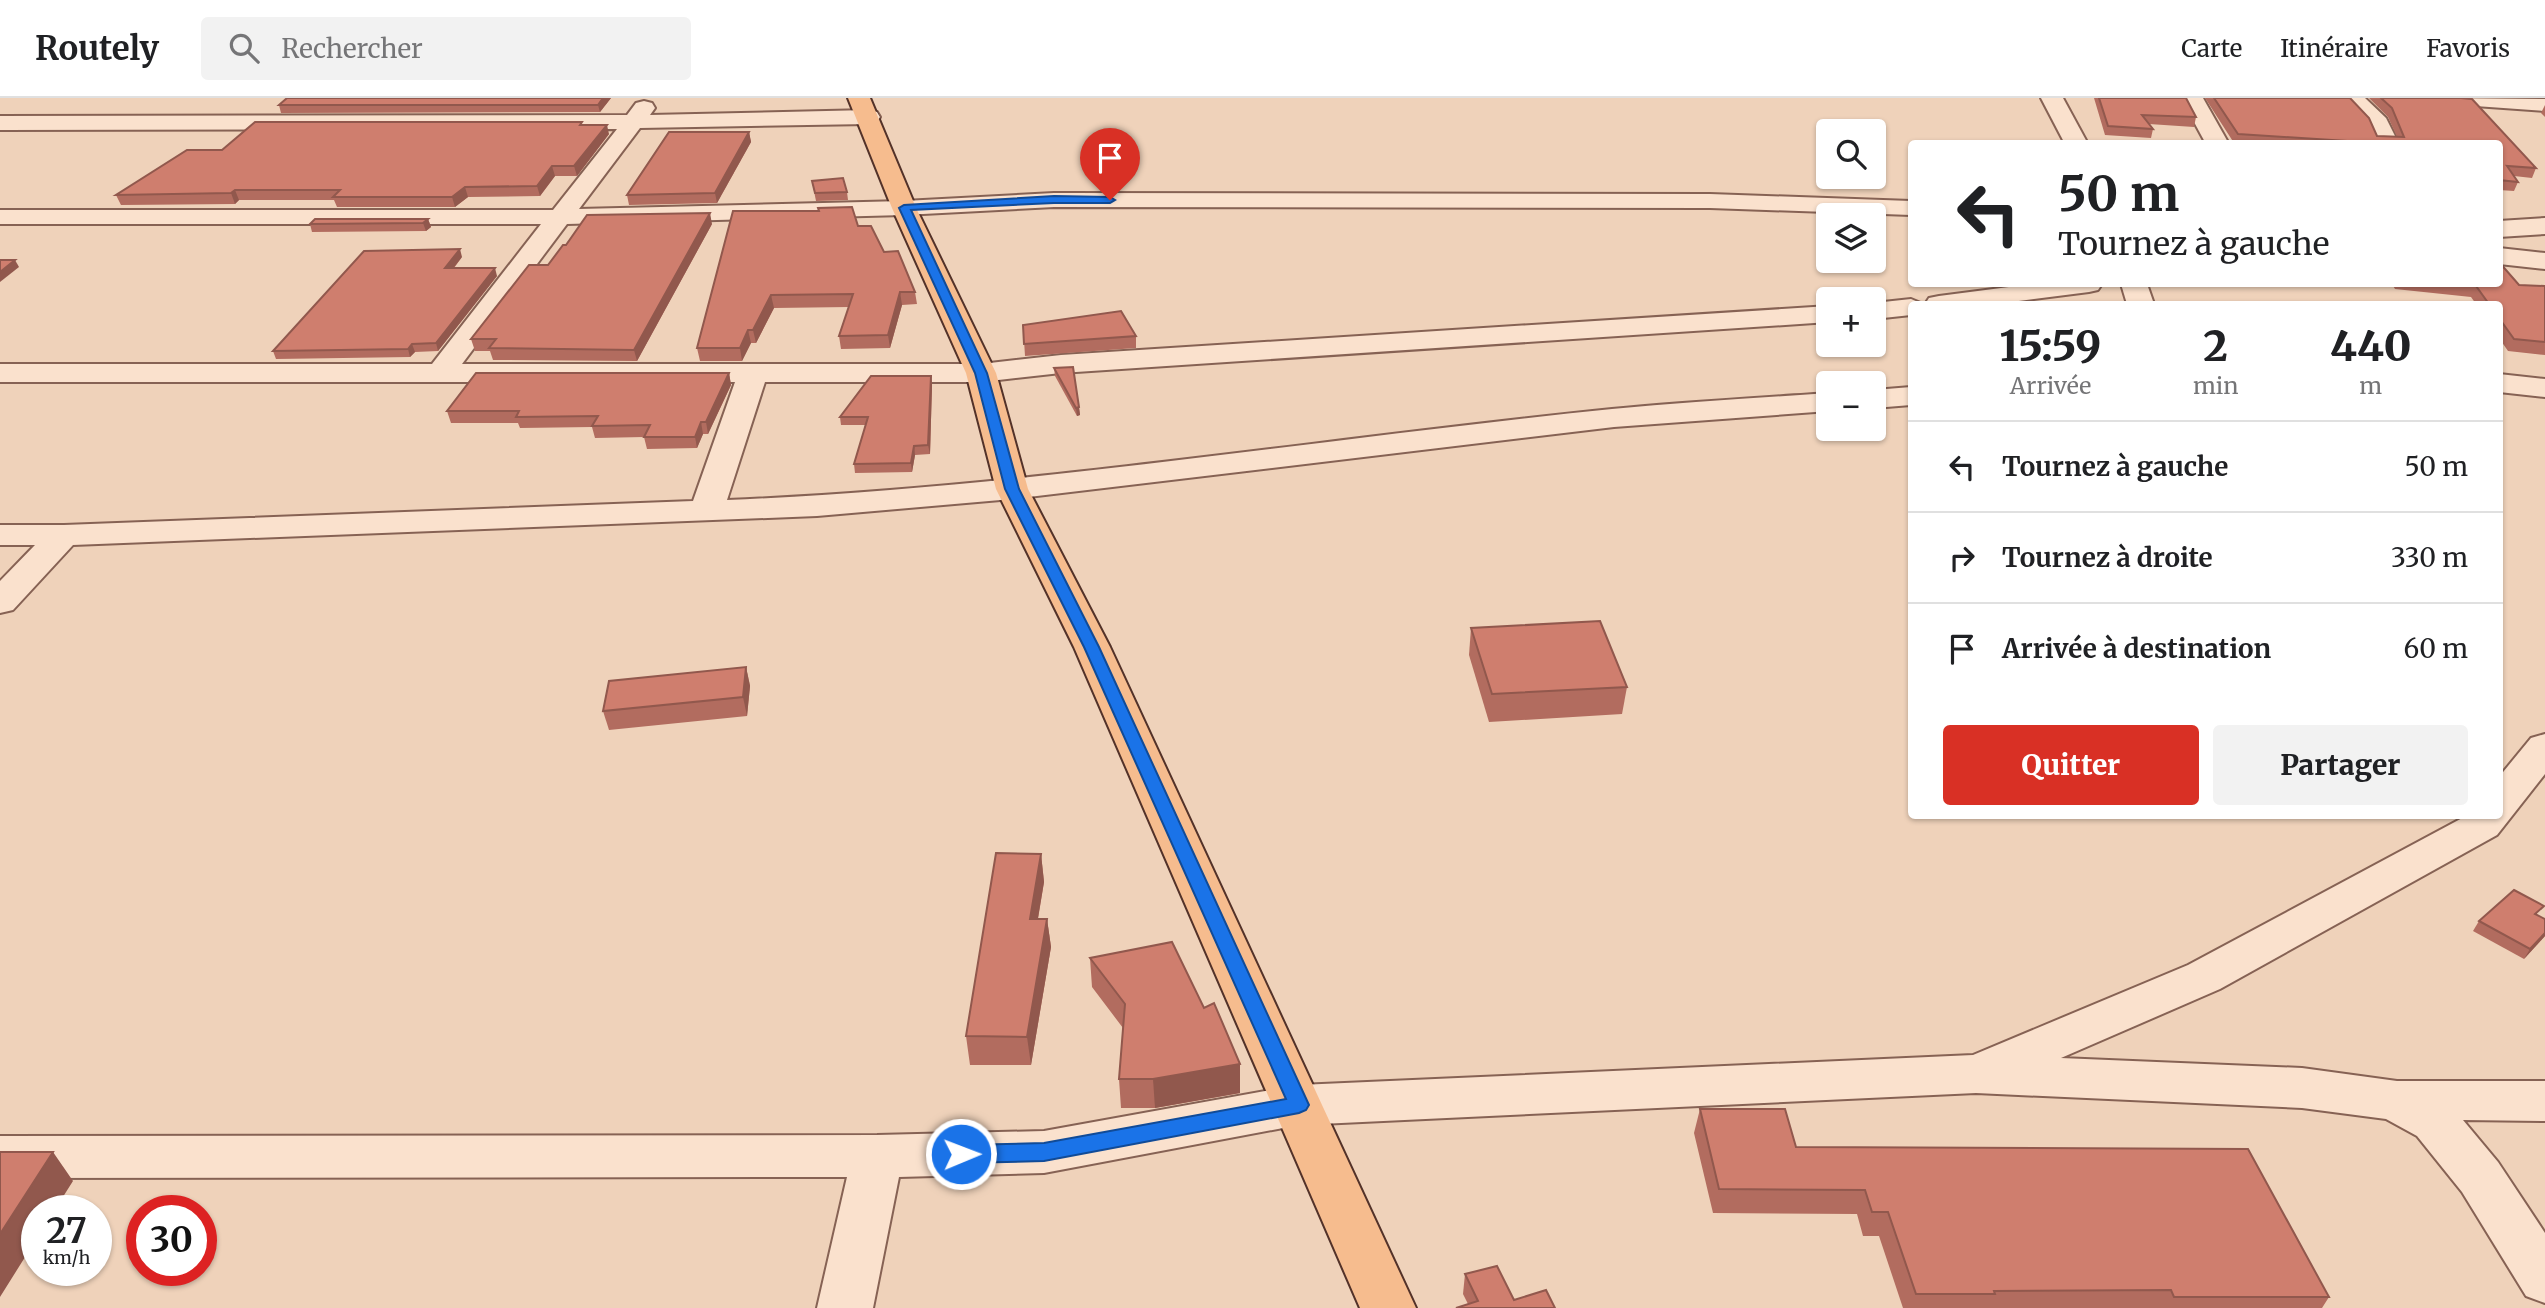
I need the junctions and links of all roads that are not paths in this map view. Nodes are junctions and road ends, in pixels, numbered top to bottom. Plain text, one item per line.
1 (242, 98) edge
2 (652, 98) edge
3 (2052, 98) edge
4 (2192, 98) edge
5 (2353, 98) edge
6 (2447, 98) edge
7 (2545, 104) edge
8 (864, 107) edge
9 (212, 122) junction
10 (633, 122) junction
11 (0, 123) edge
12 (2075, 140) edge
13 (2216, 140) edge
14 (2386, 140) edge
15 (904, 208) junction
16 (1908, 208) edge
17 (561, 216) junction
18 (0, 217) edge
19 (2545, 226) edge
20 (2503, 229) edge
21 (2503, 256) edge
22 (2545, 261) edge
23 (2066, 287) edge
24 (1962, 301) edge
25 (1908, 307) edge
26 (1886, 310) edge
27 (1816, 315) edge
28 (0, 373) edge
29 (440, 373) junction
30 (753, 373) junction
31 (981, 373) junction
32 (2503, 383) edge
33 (2545, 388) edge
34 (1908, 396) edge
35 (1886, 398) edge
36 (1816, 403) edge
37 (1012, 489) junction
38 (706, 512) junction
39 (0, 535) edge
40 (64, 535) junction
41 (0, 602) edge
42 (2545, 747) edge
43 (2503, 800) edge
44 (2487, 819) edge
45 (1976, 1074) junction
46 (2396, 1100) junction
47 (2545, 1101) edge
48 (1299, 1105) junction
49 (877, 1156) junction
50 (0, 1157) edge
51 (2545, 1279) edge
52 (845, 1308) edge
53 (1388, 1308) edge

1 - 9 street
2 - 10 street
3 - 12 street
4 - 13 street
5 - 14 street
6 - 7 street
8 - 10 street
8 - 15 main road
9 - 10 street
9 - 11 street
10 - 17 street
15 - 16 street
15 - 17 street
15 - 31 main road
17 - 18 street
17 - 29 street
19 - 20 street
21 - 22 street
23 - 24 street
25 - 26 street
27 - 31 street
28 - 29 street
29 - 30 street
30 - 31 street
30 - 38 street
31 - 37 main road
32 - 33 street
34 - 35 street
36 - 37 street
37 - 38 street
37 - 48 main road
38 - 40 street
39 - 40 street
40 - 41 street
42 - 43 street
44 - 45 street
45 - 46 street
45 - 48 street
46 - 47 street
46 - 51 street
48 - 49 street
48 - 53 main road
49 - 50 street
49 - 52 street

